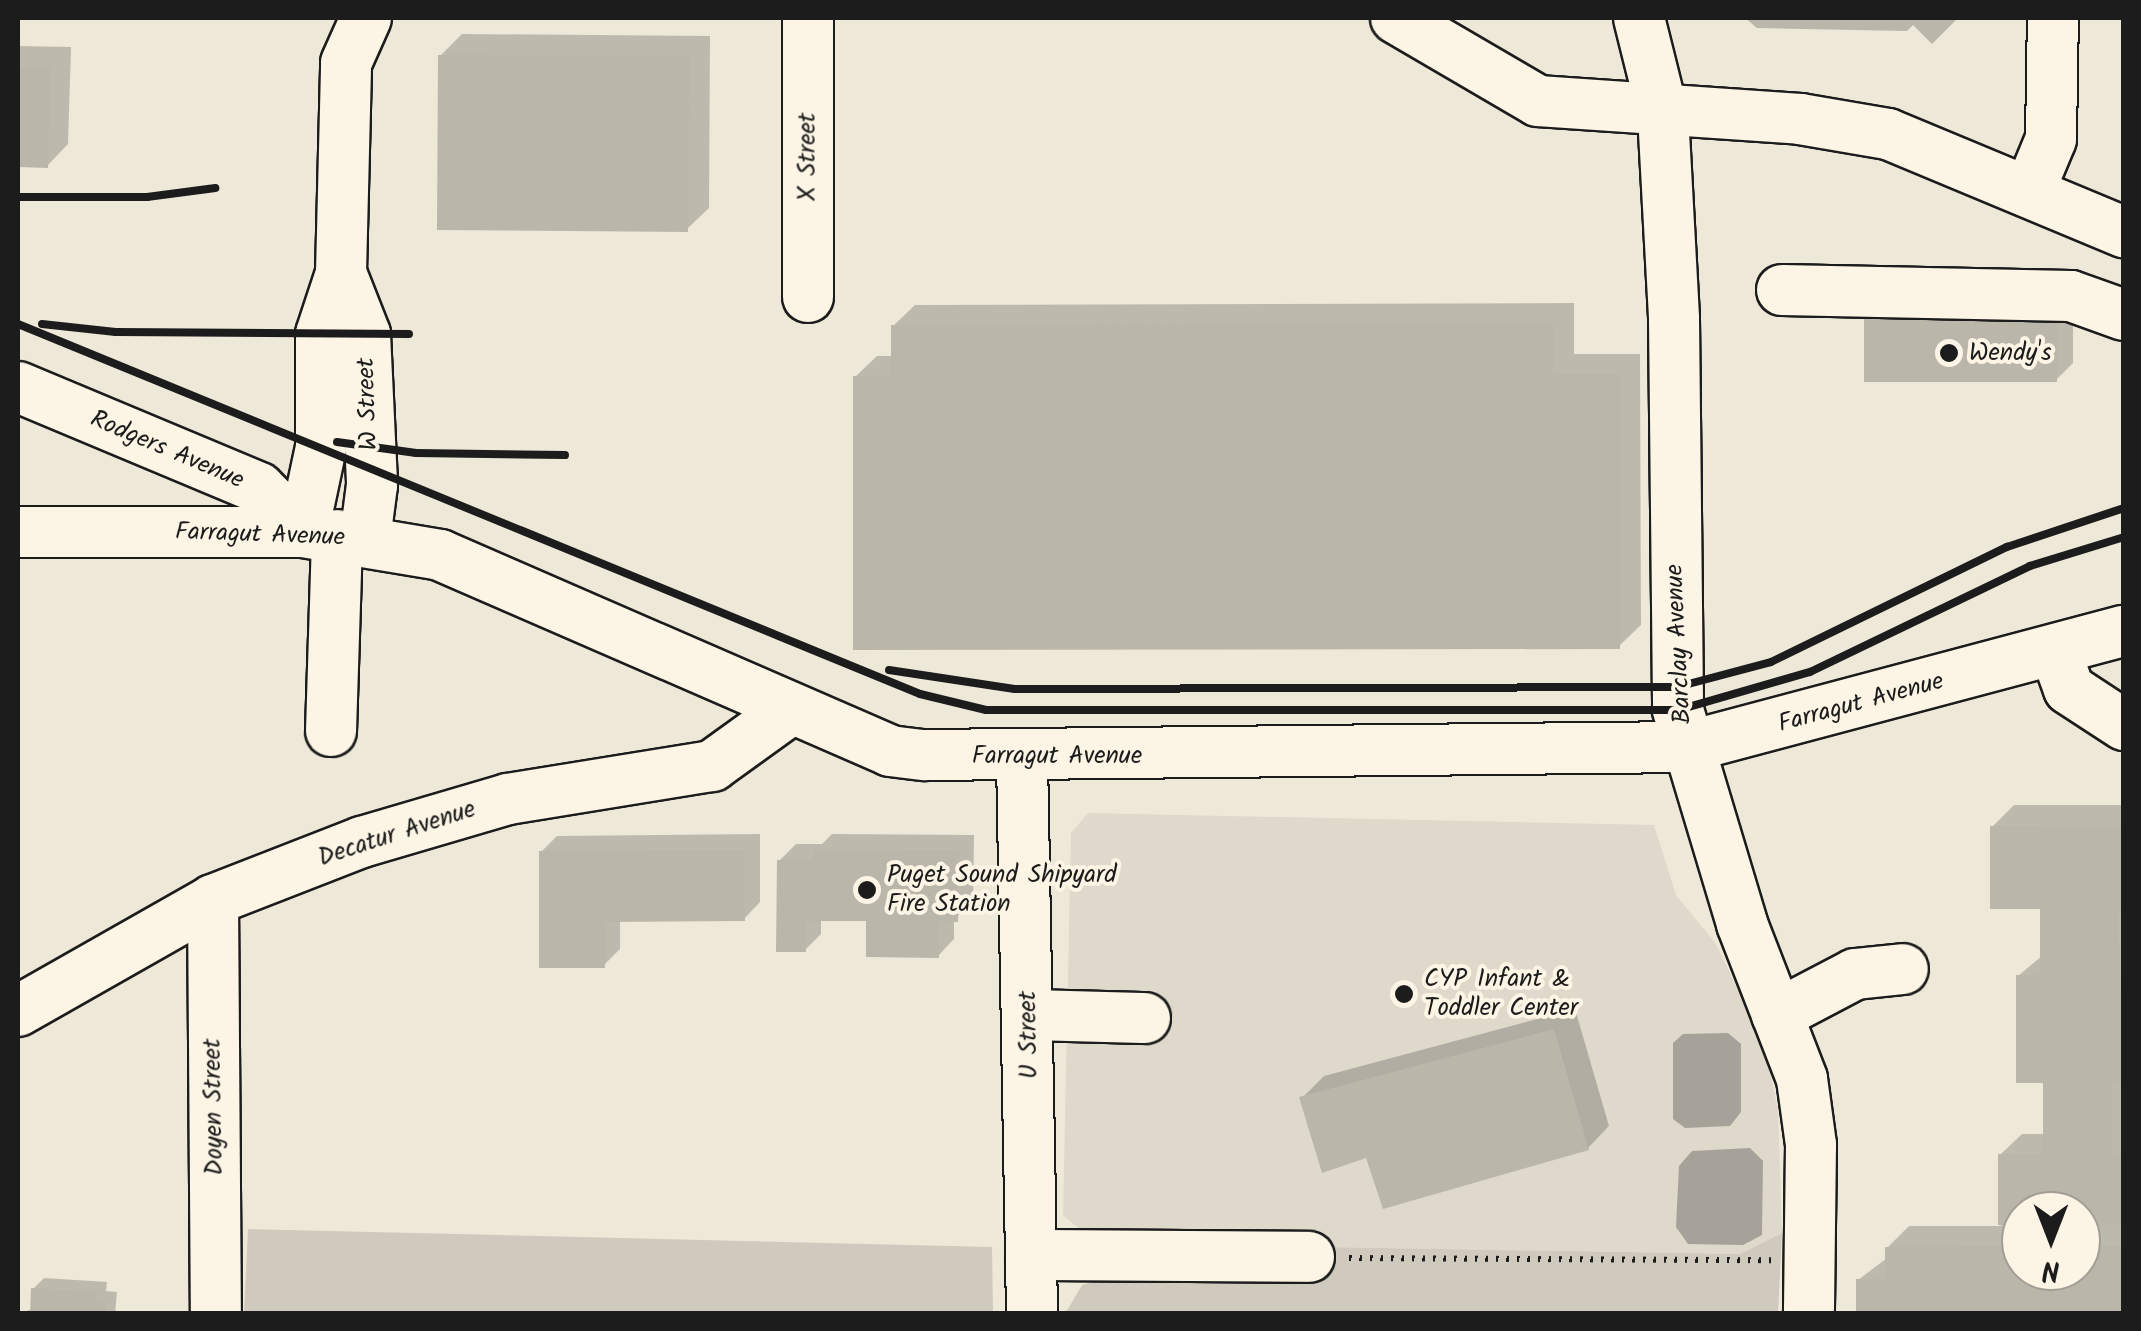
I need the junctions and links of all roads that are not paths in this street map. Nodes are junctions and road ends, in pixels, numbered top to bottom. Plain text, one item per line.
1 (366, 18) edge
2 (808, 18) edge
3 (1396, 18) edge
4 (1639, 18) edge
5 (2053, 18) edge
6 (1662, 114) junction
7 (2030, 192) junction
8 (2124, 232) edge
9 (1782, 290) dead end
10 (808, 297) dead end
11 (2124, 314) edge
12 (18, 387) edge
13 (18, 532) edge
14 (335, 535) junction
15 (2124, 631) edge
16 (2055, 650) junction
17 (792, 709) junction
18 (2124, 725) edge
19 (331, 731) dead end
20 (1687, 747) junction
21 (1022, 757) junction
22 (213, 900) junction
23 (1903, 969) dead end
24 (18, 1011) edge
25 (1028, 1015) junction
26 (1778, 1015) junction
27 (1146, 1018) dead end
28 (1031, 1256) junction
29 (1308, 1257) road end
30 (216, 1314) edge
31 (1032, 1314) edge
32 (1809, 1314) edge

1 - 14 street, W Street
2 - 10 street, X Street
3 - 6 street
4 - 6 street, Barclay Avenue
5 - 7 street
6 - 7 street
6 - 20 street, Barclay Avenue
7 - 8 street
9 - 11 street
12 - 14 street, Rodgers Avenue
13 - 14 street, Farragut Avenue
14 - 17 street, Farragut Avenue
14 - 19 street, W Street
15 - 16 street, Farragut Avenue
16 - 18 street
16 - 20 street, Farragut Avenue
17 - 21 street, Farragut Avenue
17 - 22 street, Decatur Avenue
20 - 21 street, Farragut Avenue
20 - 26 street, Barclay Avenue
21 - 25 street, U Street
22 - 24 street, Decatur Avenue
22 - 30 street, Doyen Street
23 - 26 street
25 - 27 street
25 - 28 street, U Street
26 - 32 street, Barclay Avenue
28 - 29 street
28 - 31 street, U Street

